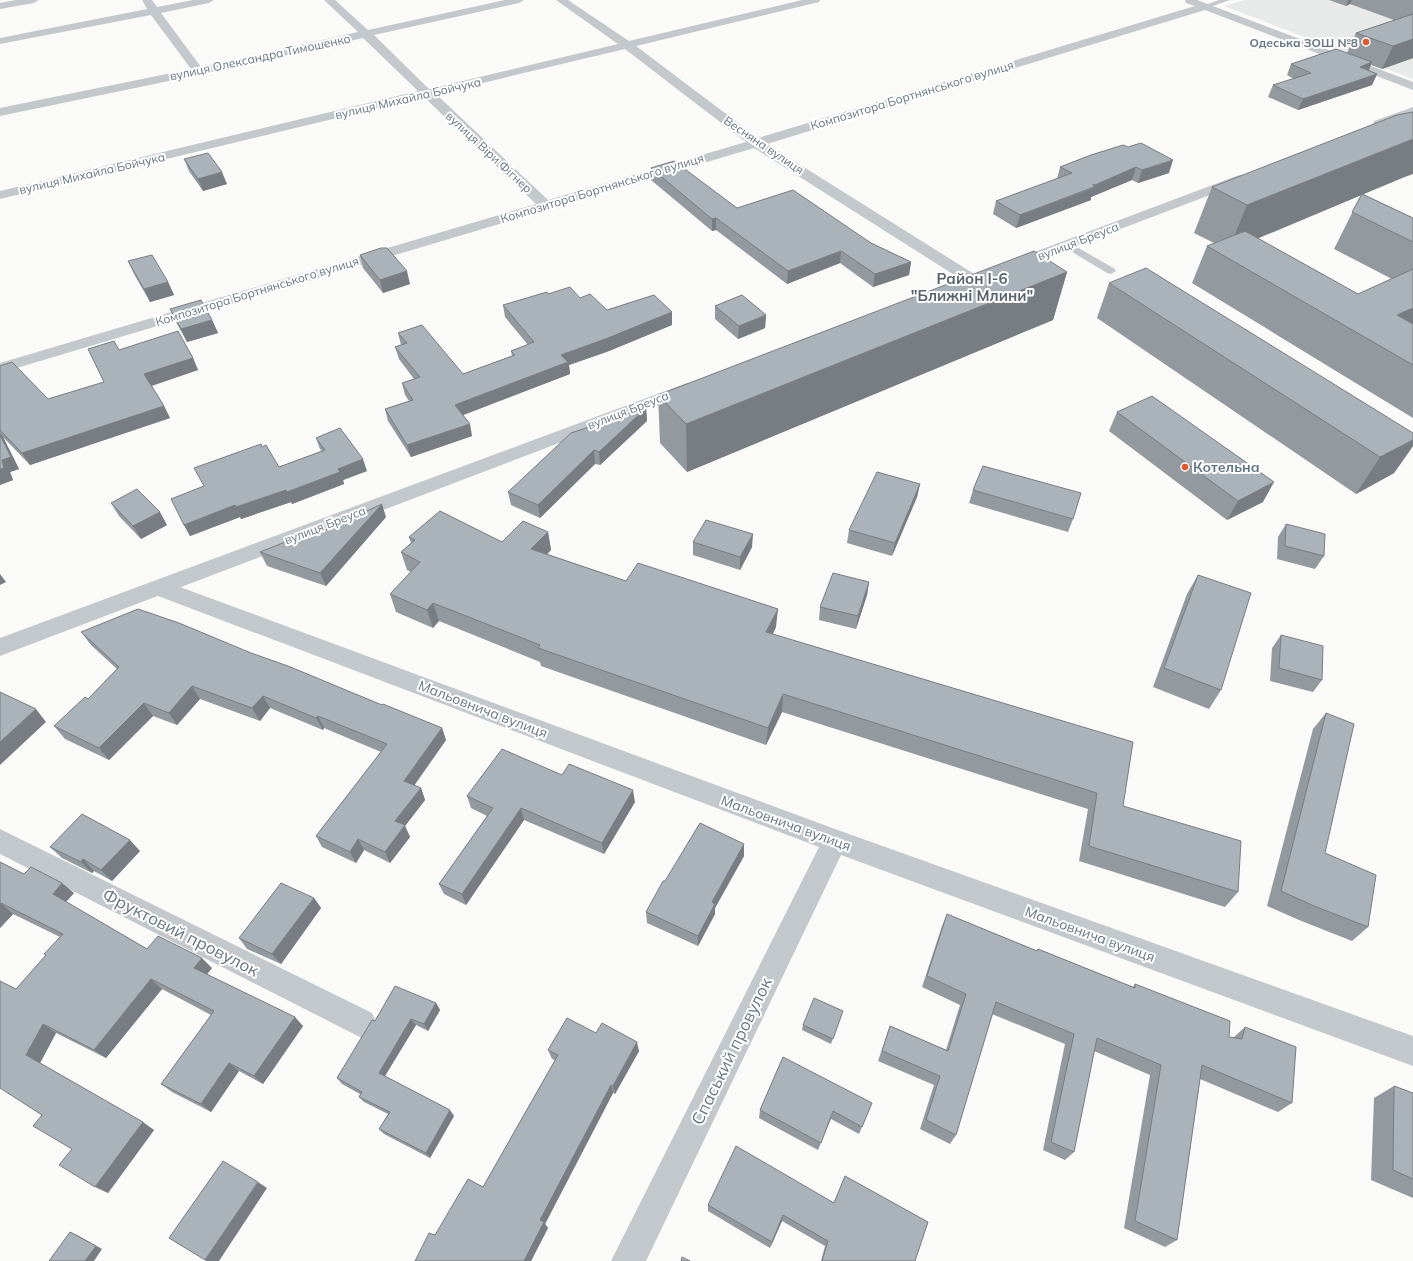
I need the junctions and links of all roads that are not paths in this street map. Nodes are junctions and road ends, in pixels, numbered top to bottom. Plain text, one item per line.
1 (34, 0) edge
2 (146, 0) edge
3 (209, 0) edge
4 (329, 0) edge
5 (520, 0) edge
6 (561, 0) edge
7 (815, 0) edge
8 (1186, 0) edge
9 (1226, 0) edge
10 (0, 6) edge
11 (1204, 7) junction
12 (153, 11) junction
13 (366, 34) junction
14 (0, 41) edge
15 (627, 45) junction
16 (198, 71) junction
17 (1413, 86) edge
18 (426, 93) junction
19 (1413, 111) edge
20 (0, 112) edge
21 (1362, 131) edge
22 (756, 143) junction
23 (1252, 173) edge
24 (0, 195) edge
25 (545, 205) junction
26 (1068, 245) junction
27 (1111, 271) dead end
28 (986, 275) junction
29 (951, 288) edge
30 (0, 368) edge
31 (701, 382) edge
32 (161, 588) junction
33 (0, 647) edge
34 (0, 841) edge
35 (835, 841) junction
36 (362, 1023) dead end
37 (1413, 1051) edge
38 (628, 1261) edge

1 - 10 street
2 - 12 street
3 - 12 street
4 - 13 street, вулиця Віри Фігнер
5 - 13 street, вулиця Олександра Тимошенко
6 - 15 street, Весняна вулиця
7 - 15 street, вулиця Михайла Бойчука
8 - 11 street
9 - 11 lane
11 - 17 street
11 - 22 street, Композитора Бортнянського вулиця
12 - 14 street
12 - 16 street
13 - 16 street, вулиця Олександра Тимошенко
13 - 18 street, вулиця Віри Фігнер
15 - 18 street, вулиця Михайла Бойчука
15 - 22 street, Весняна вулиця
16 - 20 street, вулиця Олександра Тимошенко
18 - 24 street, вулиця Михайла Бойчука
18 - 25 street, вулиця Віри Фігнер
19 - 21 street
22 - 25 street, Композитора Бортнянського вулиця
22 - 28 street, Весняна вулиця
23 - 26 street, вулиця Бреуса
25 - 30 street, Композитора Бортнянського вулиця
26 - 27 lane
26 - 28 street, вулиця Бреуса
28 - 29 street, вулиця Бреуса
31 - 32 street, вулиця Бреуса
32 - 33 street, вулиця Бреуса
32 - 35 street, Мальовнича вулиця
34 - 36 street, Фруктовий провулок
35 - 37 street, Мальовнича вулиця
35 - 38 street, Спаський провулок

